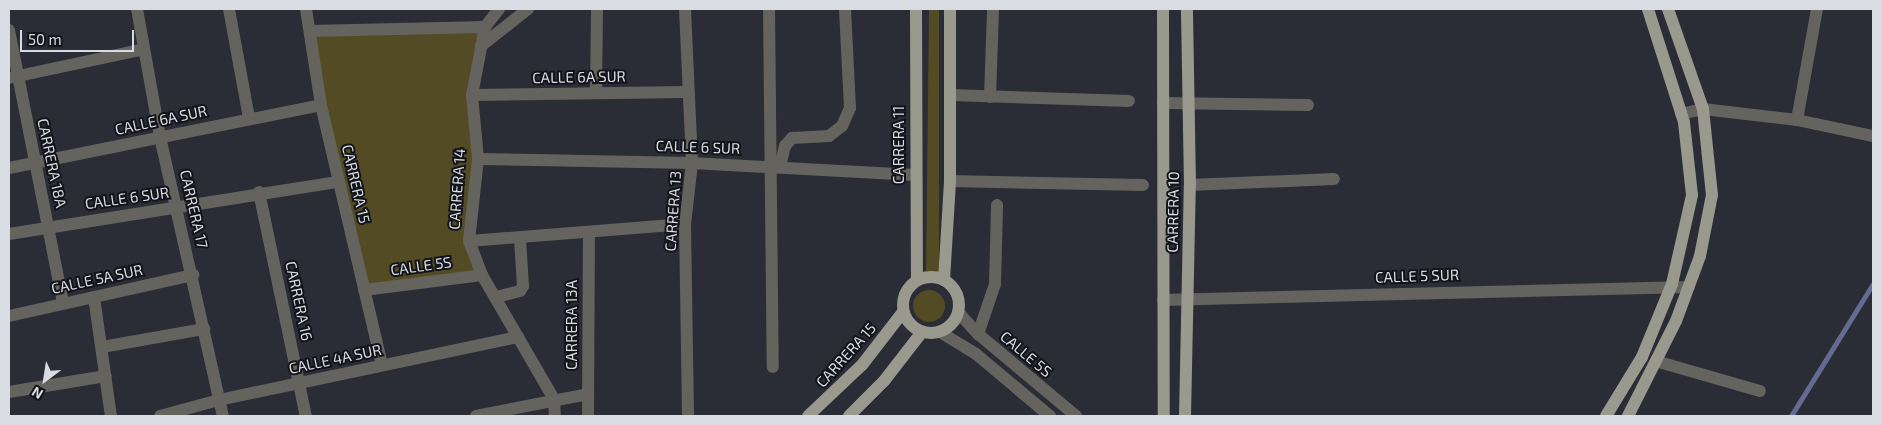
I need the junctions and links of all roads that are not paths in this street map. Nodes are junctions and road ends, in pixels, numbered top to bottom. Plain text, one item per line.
1 (137, 9) edge
2 (229, 9) edge
3 (306, 9) edge
4 (499, 9) edge
5 (528, 9) edge
6 (597, 9) edge
7 (685, 9) edge
8 (769, 9) edge
9 (845, 9) edge
10 (916, 9) edge
11 (950, 9) edge
12 (993, 9) edge
13 (1163, 9) edge
14 (1187, 9) edge
15 (1648, 9) edge
16 (1668, 9) edge
17 (1817, 9) edge
18 (485, 27) junction
19 (9, 30) edge
20 (310, 31) junction
21 (481, 46) junction
22 (144, 50) junction
23 (13, 77) edge
24 (596, 92) junction
25 (686, 92) junction
26 (472, 95) junction
27 (951, 95) junction
28 (990, 97) junction
29 (1129, 101) dead end
30 (1163, 102) junction
31 (1189, 102) junction
32 (321, 105) junction
33 (1308, 105) dead end
34 (1703, 108) junction
35 (1681, 114) junction
36 (249, 118) junction
37 (1797, 120) junction
38 (1873, 136) edge
39 (160, 137) junction
40 (478, 158) junction
41 (36, 163) junction
42 (692, 163) junction
43 (774, 167) junction
44 (9, 168) edge
45 (916, 175) junction
46 (1334, 179) dead end
47 (950, 181) junction
48 (338, 182) junction
49 (1143, 185) dead end
50 (1190, 185) junction
51 (259, 192) junction
52 (997, 205) dead end
53 (178, 207) junction
54 (685, 224) junction
55 (49, 226) junction
56 (9, 234) edge
57 (589, 234) junction
58 (520, 238) junction
59 (469, 241) junction
60 (482, 274) junction
61 (193, 275) junction
62 (917, 280) junction
63 (944, 280) junction
64 (1672, 284) junction
65 (1689, 287) junction
66 (364, 290) junction
67 (94, 296) junction
68 (496, 297) junction
69 (1188, 299) junction
70 (1163, 300) junction
71 (64, 303) junction
72 (904, 312) junction
73 (958, 312) junction
74 (9, 316) edge
75 (204, 328) junction
76 (922, 332) junction
77 (940, 332) junction
78 (978, 334) junction
79 (518, 337) junction
80 (102, 347) junction
81 (1660, 362) junction
82 (382, 365) junction
83 (773, 367) dead end
84 (106, 376) junction
85 (299, 383) junction
86 (1760, 391) dead end
87 (9, 392) edge
88 (1047, 393) junction
89 (588, 394) junction
90 (554, 399) junction
91 (219, 400) junction
92 (1034, 412) edge
93 (111, 416) edge
94 (160, 416) edge
95 (223, 416) edge
96 (306, 416) edge
97 (476, 416) edge
98 (555, 416) edge
99 (588, 416) edge
100 (688, 416) edge
101 (808, 416) edge
102 (849, 416) edge
103 (1050, 416) edge
104 (1076, 416) edge
105 (1164, 416) edge
106 (1185, 416) edge
107 (1606, 416) edge
108 (1628, 416) edge

1 - 22 street, CARRERA 17
2 - 36 street
3 - 20 street, CARRERA 15
4 - 18 street, CARRERA 14
5 - 21 street
6 - 24 street
7 - 25 street, CARRERA 13
8 - 43 street
9 - 43 street
10 - 45 main road, CARRERA 11
11 - 27 main road
12 - 28 street
13 - 30 main road, CARRERA 10
14 - 31 main road, CARRERA 10
15 - 35 main road
16 - 34 main road
17 - 37 street
18 - 20 street
18 - 21 street, CARRERA 14
19 - 23 street, CARRERA 18A
20 - 32 street, CARRERA 15
21 - 26 street, CARRERA 14
22 - 23 street
22 - 39 street, CARRERA 17
23 - 41 street, CARRERA 18A
24 - 25 street, CALLE 6A SUR
24 - 26 street, CALLE 6A SUR
25 - 42 street, CARRERA 13
26 - 40 street, CARRERA 14
27 - 28 street
27 - 47 main road
28 - 29 street
30 - 31 street
30 - 70 main road, CARRERA 10
31 - 33 street
31 - 50 main road, CARRERA 10
32 - 36 street, CALLE 6A SUR
32 - 48 street, CARRERA 15
34 - 35 street
34 - 37 street
34 - 65 main road
35 - 64 main road
36 - 39 street, CALLE 6A SUR
37 - 38 street
39 - 41 street, CALLE 6A SUR
39 - 53 street, CARRERA 17
40 - 42 street, CALLE 6 SUR
40 - 59 street, CARRERA 14
41 - 44 street, CALLE 6A SUR
41 - 55 street, CARRERA 18A
42 - 43 street, CALLE 6 SUR
42 - 54 street, CARRERA 13
43 - 45 street, CALLE 6 SUR
43 - 83 street
45 - 62 main road, CARRERA 11
46 - 50 street
47 - 49 street
47 - 63 main road
48 - 51 street, CALLE 6 SUR
48 - 66 street, CARRERA 15
50 - 69 main road, CARRERA 10
51 - 53 street, CALLE 6 SUR
51 - 85 street, CARRERA 16
52 - 78 street
53 - 55 street, CALLE 6 SUR
53 - 61 street, CARRERA 17
54 - 57 street
54 - 100 street, CARRERA 13
55 - 56 street, CALLE 6 SUR
55 - 71 street, CARRERA 18A
57 - 58 street
57 - 89 street, CARRERA 13A
58 - 59 street
58 - 68 street
59 - 60 street, CARRERA 14
60 - 66 street, CALLE 5S
60 - 68 street, CARRERA 14
61 - 67 street, CALLE 5A SUR
61 - 75 street, CARRERA 17
62 - 63 main road
62 - 72 main road
63 - 73 main road
64 - 65 street, CALLE 5 SUR
64 - 69 street, CALLE 5 SUR
64 - 107 main road
65 - 81 main road
66 - 82 street, CARRERA 15
67 - 71 street, CALLE 5A SUR
67 - 80 street
68 - 79 street, CARRERA 14
69 - 70 street, CALLE 5 SUR
69 - 106 main road, CARRERA 10
70 - 105 main road, CARRERA 10
71 - 74 street, CALLE 5A SUR
72 - 76 main road
72 - 101 main road, CARRERA 15
73 - 77 main road
73 - 78 street, CALLE 5S
75 - 80 street
75 - 91 street, CARRERA 17
76 - 77 main road
76 - 102 main road
77 - 92 street
78 - 88 street, CALLE 5S
79 - 82 street, CALLE 4A SUR
79 - 90 street, CARRERA 14
80 - 84 street
81 - 86 street
81 - 108 main road
82 - 85 street, CALLE 4A SUR
84 - 87 street
84 - 93 street
85 - 91 street, CALLE 4A SUR
85 - 96 street, CARRERA 16
88 - 92 street
88 - 104 street, CALLE 5S
89 - 90 street
89 - 99 street, CARRERA 13A
90 - 97 street
90 - 98 street, CARRERA 14
91 - 94 street, CALLE 4A SUR
91 - 95 street, CARRERA 17
92 - 103 street

